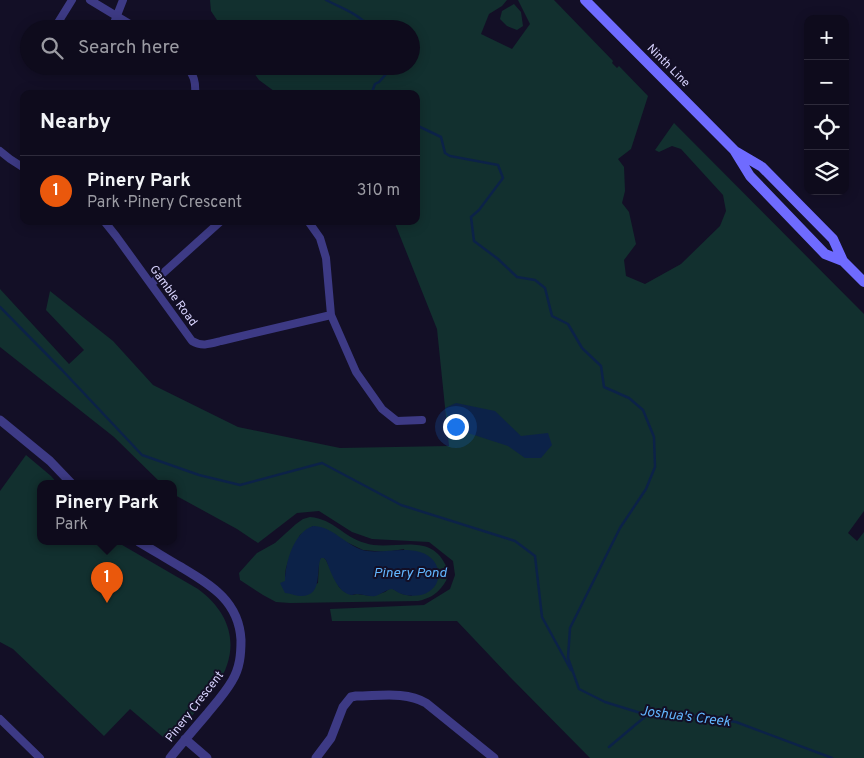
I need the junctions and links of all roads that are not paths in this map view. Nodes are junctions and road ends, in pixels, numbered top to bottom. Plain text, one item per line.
1 (72, 0) edge
2 (90, 0) edge
3 (123, 0) edge
4 (585, 0) edge
5 (116, 16) junction
6 (60, 20) edge
7 (115, 20) edge
8 (123, 20) edge
9 (193, 75) edge
10 (195, 90) edge
11 (734, 150) junction
12 (0, 151) edge
13 (20, 165) edge
14 (107, 225) edge
15 (217, 225) edge
16 (311, 225) edge
17 (843, 261) junction
18 (864, 282) edge
19 (152, 284) junction
20 (331, 314) junction
21 (0, 420) edge
22 (422, 420) dead end
23 (68, 480) edge
24 (143, 545) edge
25 (0, 719) edge
26 (185, 739) junction
27 (40, 758) edge
28 (170, 758) edge
29 (207, 758) edge
30 (316, 758) edge
31 (494, 758) edge

1 - 6 street
2 - 5 street
3 - 5 street
4 - 11 main road, Ninth Line
5 - 7 street
5 - 8 street
9 - 10 street
11 - 17 main road, Ninth Line
11 - 17 main road, Ninth Line
12 - 13 street
14 - 19 street, Gamble Road
15 - 19 street
16 - 20 street
17 - 18 main road, Ninth Line
19 - 20 street, Gamble Road
20 - 22 street
21 - 23 street
24 - 26 street, Pinery Crescent
25 - 27 street
26 - 28 street, Pinery Crescent
26 - 29 street
30 - 31 street

